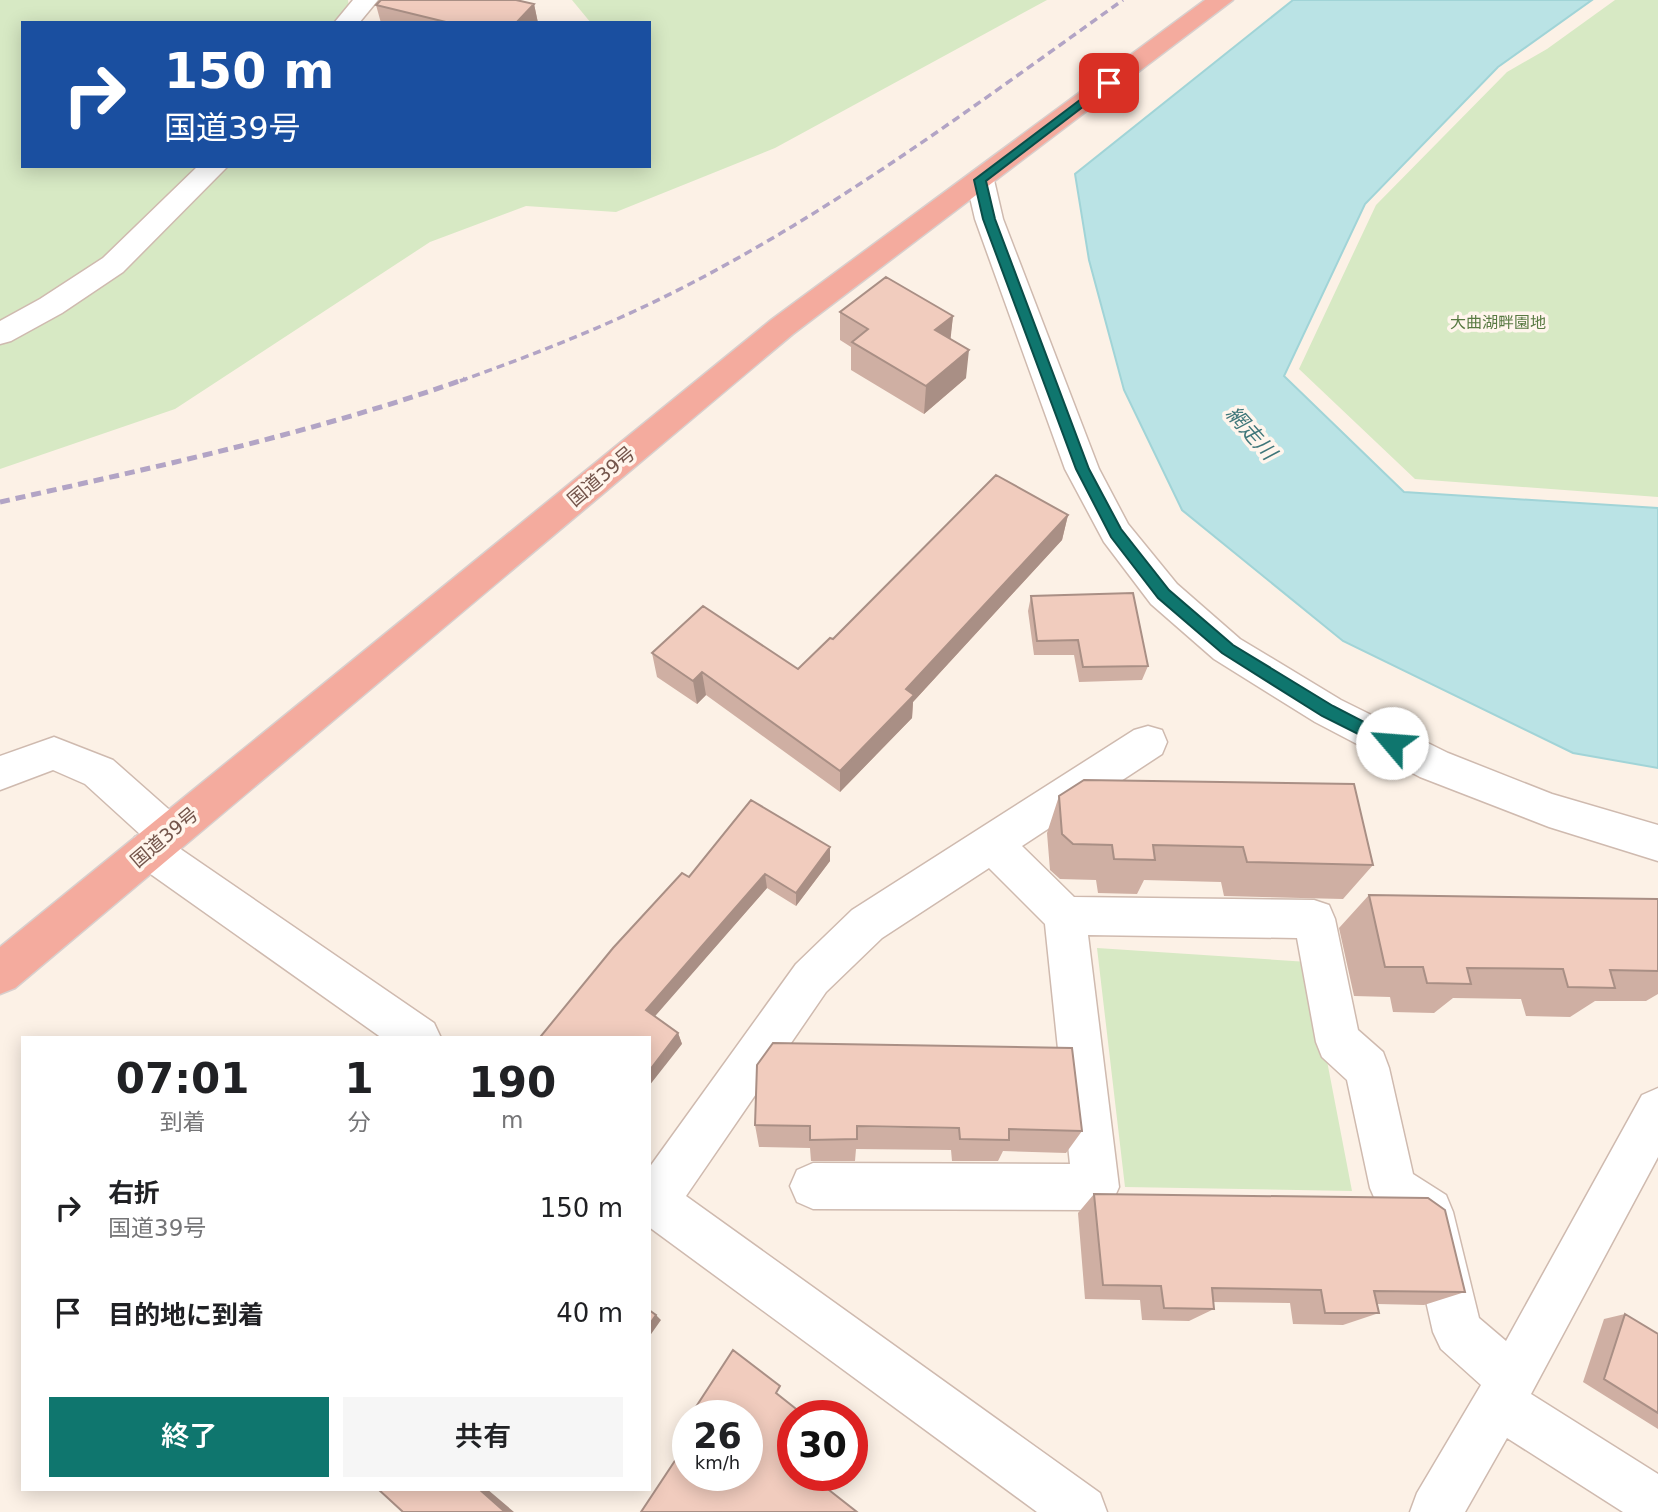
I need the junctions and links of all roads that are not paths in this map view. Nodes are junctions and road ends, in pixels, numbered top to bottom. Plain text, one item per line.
1 (366, 0) edge
2 (1220, 0) edge
3 (348, 21) edge
4 (212, 168) edge
5 (980, 180) junction
6 (0, 334) edge
7 (1148, 742) dead end
8 (0, 773) edge
9 (159, 842) junction
10 (1658, 843) edge
11 (992, 844) junction
12 (1065, 916) junction
13 (0, 974) edge
14 (416, 1036) edge
15 (1658, 1111) edge
16 (813, 1186) edge
17 (651, 1199) edge
18 (1505, 1391) junction
19 (1658, 1504) edge
20 (1081, 1512) edge
21 (1436, 1512) edge

1 - 3 street
2 - 5 highway, 国道39号
4 - 6 street
5 - 9 highway, 国道39号
5 - 10 street
7 - 11 street
8 - 9 street
9 - 13 highway, 国道39号
9 - 14 street
11 - 12 street
11 - 17 street
12 - 16 street
12 - 18 street
15 - 18 street
17 - 20 street
18 - 19 street
18 - 21 street

